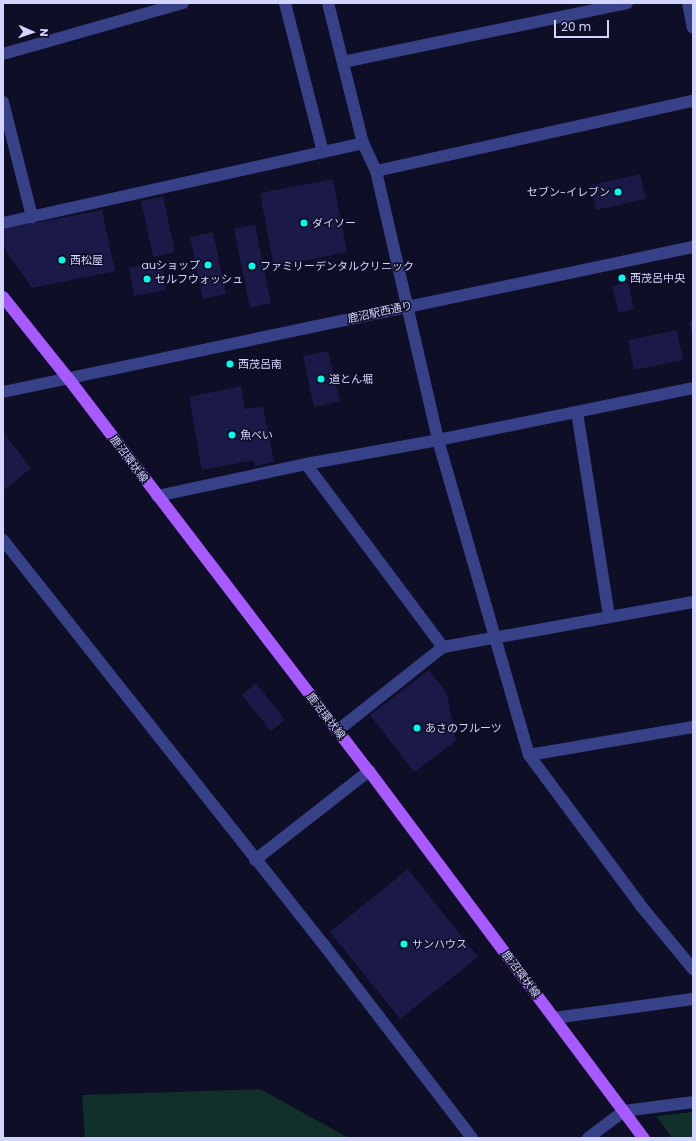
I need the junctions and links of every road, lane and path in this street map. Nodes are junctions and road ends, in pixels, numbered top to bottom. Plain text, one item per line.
1 (183, 3) edge
2 (286, 3) edge
3 (328, 3) edge
4 (627, 3) edge
5 (688, 3) edge
6 (693, 28) edge
7 (3, 54) edge
8 (343, 62) junction
9 (693, 101) edge
10 (3, 102) edge
11 (363, 143) junction
12 (322, 152) junction
13 (376, 171) junction
14 (32, 217) junction
15 (3, 224) edge
16 (693, 247) edge
17 (3, 297) edge
18 (409, 306) junction
19 (68, 378) junction
20 (693, 389) edge
21 (3, 392) edge
22 (577, 412) junction
23 (438, 440) junction
24 (306, 464) junction
25 (157, 496) junction
26 (3, 540) edge
27 (693, 602) edge
28 (610, 616) junction
29 (496, 637) junction
30 (443, 647) junction
31 (693, 726) edge
32 (337, 731) junction
33 (529, 755) junction
34 (369, 771) junction
35 (255, 860) junction
36 (693, 969) edge
37 (693, 999) edge
38 (554, 1018) junction
39 (693, 1102) edge
40 (624, 1111) junction
41 (472, 1138) edge
42 (588, 1138) edge
43 (644, 1138) edge

1 - 7 street
2 - 12 street
3 - 8 street
4 - 8 street
5 - 6 street
8 - 11 street
9 - 13 street
10 - 14 street
11 - 12 street
11 - 13 street
12 - 14 street
13 - 18 street
14 - 15 street
16 - 18 street, 鹿沼駅西通り
17 - 19 main road, 鹿沼環状線
18 - 19 street, 鹿沼駅西通り
18 - 23 street
19 - 21 street, 鹿沼駅西通り
19 - 25 main road, 鹿沼環状線
20 - 22 street
22 - 23 street
22 - 28 street
23 - 24 street
23 - 29 street
24 - 25 street
24 - 30 street
25 - 32 main road, 鹿沼環状線
26 - 35 street
27 - 28 street
28 - 29 street
29 - 30 street
29 - 33 street
30 - 32 street
31 - 33 street
32 - 34 main road, 鹿沼環状線
33 - 36 street
34 - 35 street
34 - 38 main road, 鹿沼環状線
35 - 41 street
37 - 38 street
38 - 40 main road, 鹿沼環状線
39 - 40 street
40 - 42 street
40 - 43 main road, 鹿沼環状線

